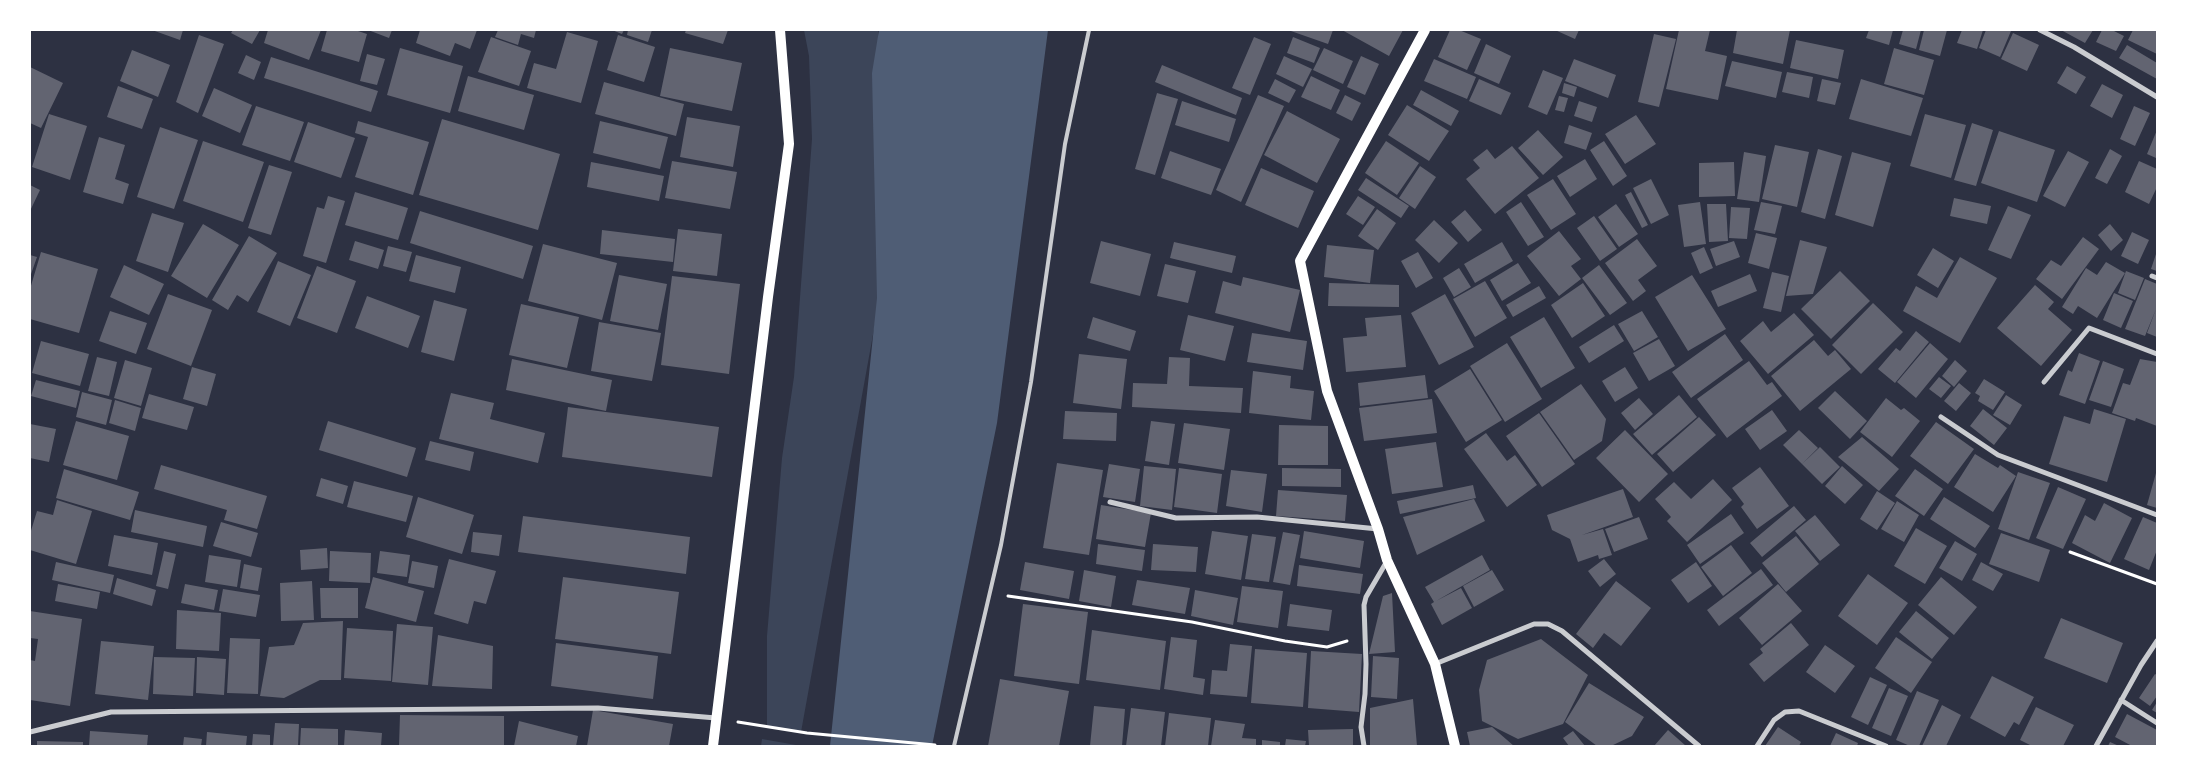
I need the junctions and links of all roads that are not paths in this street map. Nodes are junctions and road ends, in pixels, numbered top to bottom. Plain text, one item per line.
1 (780, 30) edge
2 (1089, 30) edge
3 (1425, 30) edge
4 (2040, 30) edge
5 (2157, 96) edge
6 (2157, 354) edge
7 (2044, 382) dead end
8 (1941, 417) dead end
9 (1110, 502) dead end
10 (2157, 515) edge
11 (1378, 529) junction
12 (1387, 560) junction
13 (2157, 641) edge
14 (1435, 664) junction
15 (2121, 700) junction
16 (716, 718) junction
17 (2157, 723) edge
18 (30, 732) edge
19 (713, 746) edge
20 (954, 746) edge
21 (1364, 746) edge
22 (1455, 746) edge
23 (1698, 746) edge
24 (1757, 746) edge
25 (1886, 746) edge
26 (2096, 746) edge

1 - 16 main road
2 - 20 lane
3 - 11 main road
4 - 5 street
6 - 7 street
8 - 10 street
9 - 11 street
11 - 12 main road
12 - 14 main road
12 - 21 street
13 - 15 street
14 - 22 main road
14 - 23 street
15 - 17 street
15 - 26 street
16 - 18 street
16 - 19 main road
24 - 25 street

